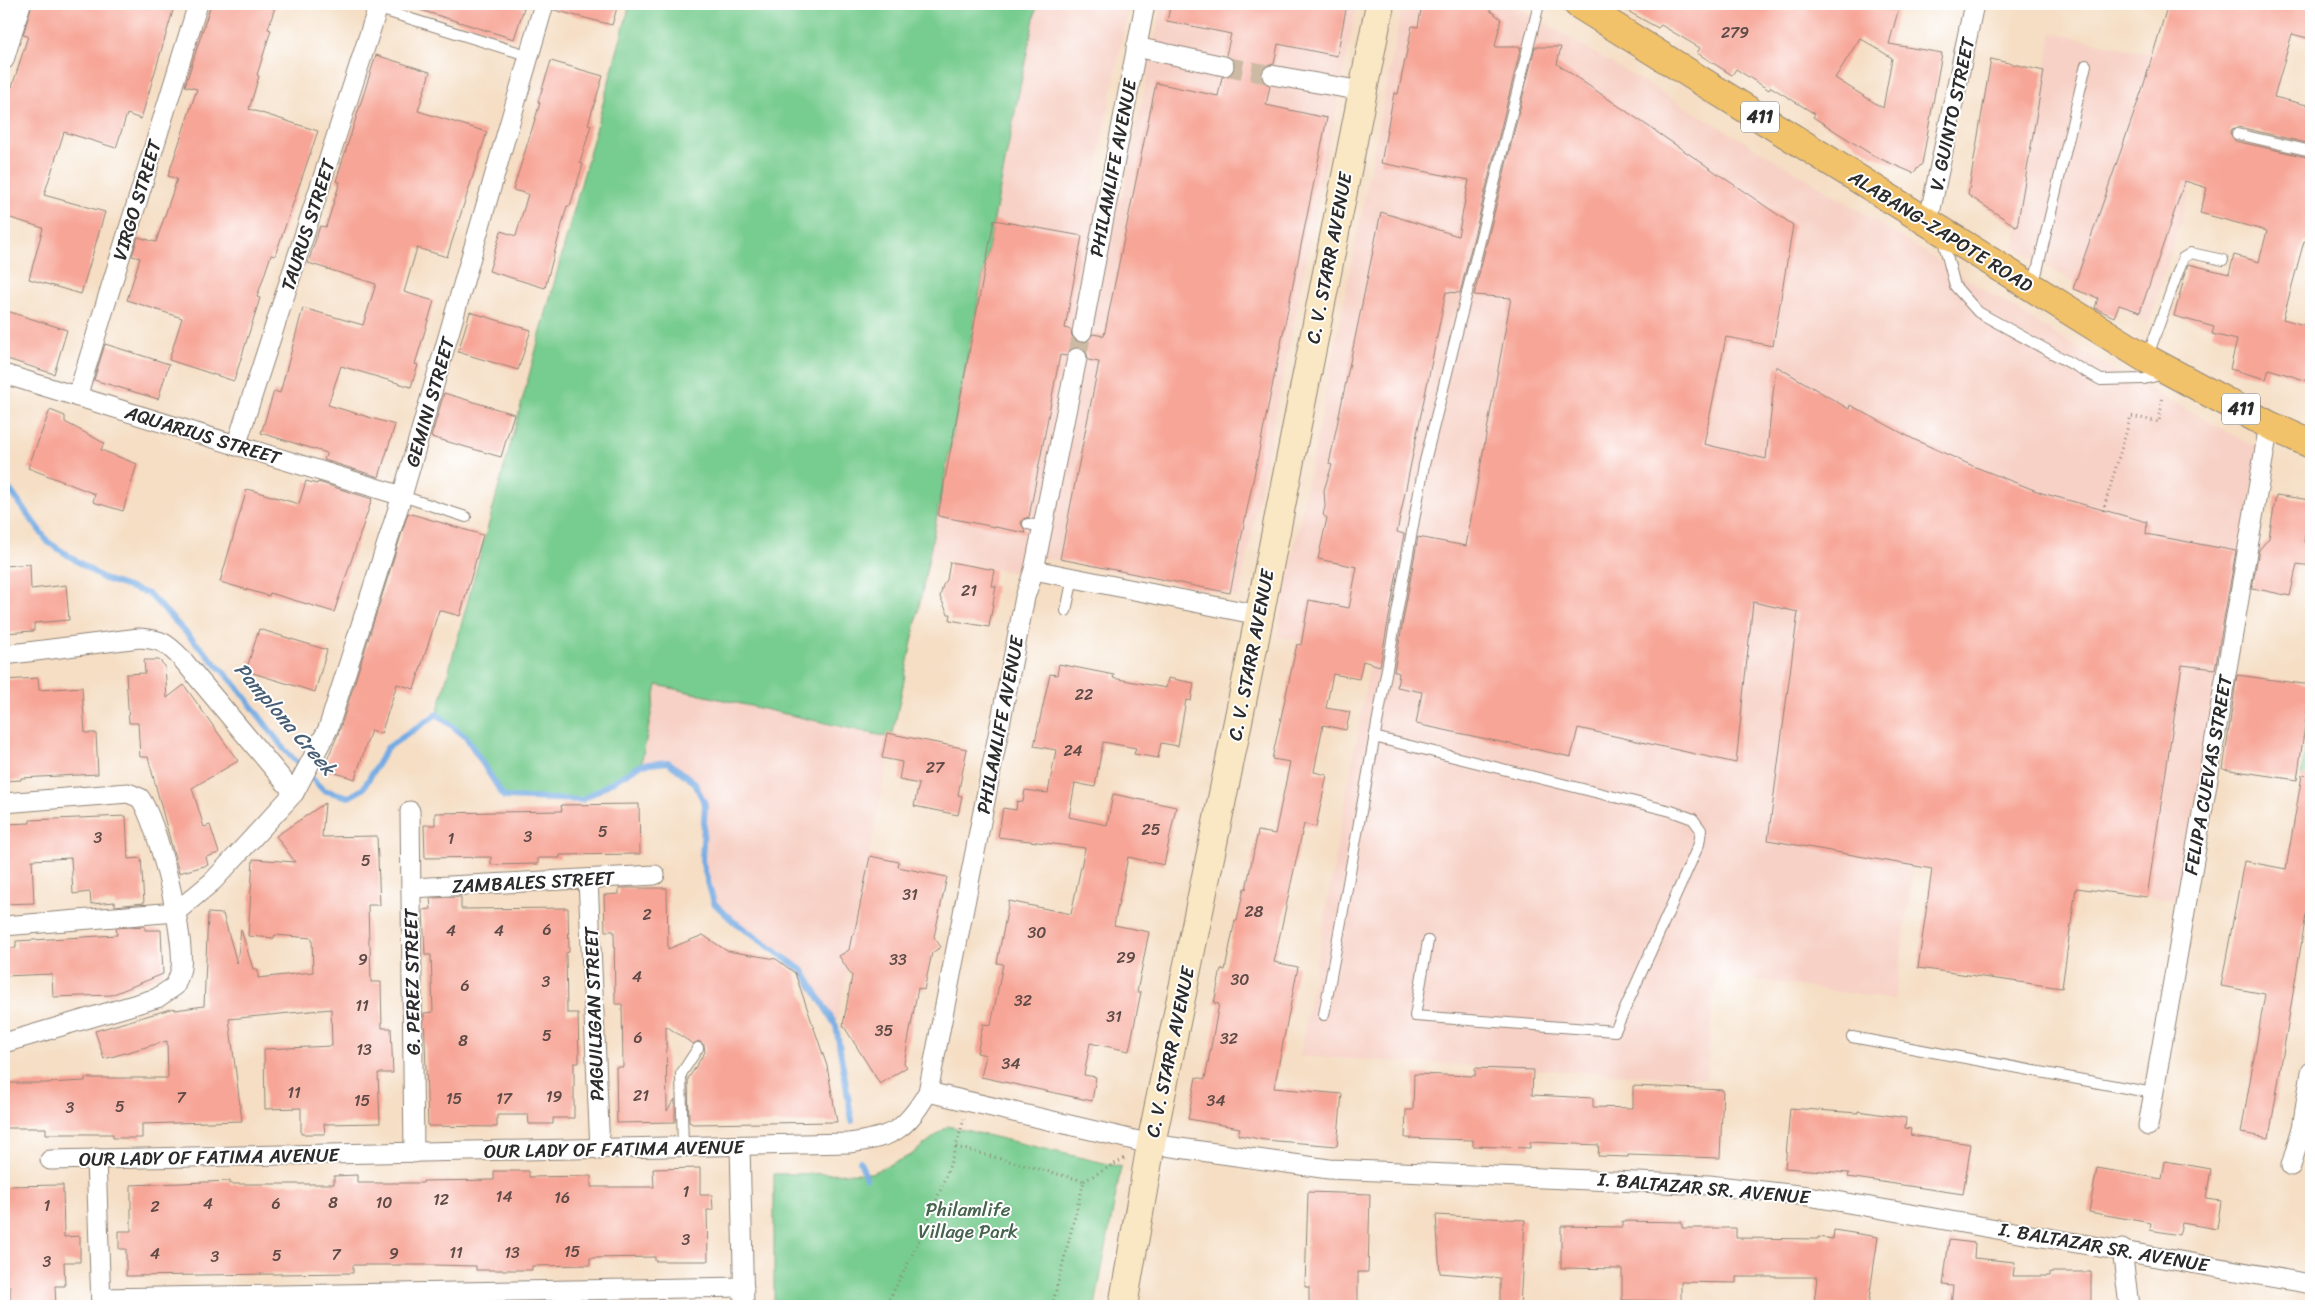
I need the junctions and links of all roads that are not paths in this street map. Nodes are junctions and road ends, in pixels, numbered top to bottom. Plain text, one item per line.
1 (21, 4) edge
2 (198, 4) edge
3 (544, 4) edge
4 (1145, 4) edge
5 (1380, 4) edge
6 (1539, 4) edge
7 (1578, 4) edge
8 (1974, 4) edge
9 (373, 5) edge
10 (1136, 47) junction
11 (530, 56) junction
12 (4, 60) edge
13 (2086, 65) dead end
14 (1224, 66) tunnel mouth
15 (1272, 75) tunnel mouth
16 (1362, 91) junction
17 (2237, 134) dead end
18 (2311, 151) edge
19 (1935, 228) junction
20 (2223, 260) dead end
21 (2030, 287) junction
22 (1082, 332) tunnel mouth
23 (1077, 358) tunnel mouth
24 (2147, 359) junction
25 (2172, 372) junction
26 (4, 374) edge
27 (77, 397) junction
28 (2270, 425) junction
29 (2311, 444) edge
30 (236, 446) junction
31 (402, 496) junction
32 (466, 517) dead end
33 (1034, 570) junction
34 (1073, 577) junction
35 (1066, 611) dead end
36 (1259, 615) junction
37 (4, 655) edge
38 (1374, 737) junction
39 (298, 786) junction
40 (4, 803) edge
41 (410, 811) dead end
42 (655, 875) dead end
43 (588, 879) junction
44 (411, 888) junction
45 (176, 912) junction
46 (4, 926) edge
47 (1428, 941) dead end
48 (1324, 1015) dead end
49 (1852, 1037) dead end
50 (4, 1043) edge
51 (698, 1048) dead end
52 (2311, 1072) edge
53 (928, 1092) junction
54 (2154, 1093) junction
55 (2148, 1126) dead end
56 (2307, 1129) edge
57 (1151, 1144) junction
58 (740, 1146) junction
59 (683, 1148) junction
60 (600, 1150) junction
61 (414, 1153) junction
62 (96, 1158) junction
63 (50, 1160) dead end
64 (2291, 1166) dead end
65 (2122, 1249) junction
66 (2311, 1284) edge
67 (744, 1287) junction
68 (101, 1302) edge
69 (744, 1306) edge
70 (1123, 1306) edge
71 (2129, 1306) edge

1 - 12 street
2 - 27 street, VIRGO STREET
3 - 11 street, GEMINI STREET
4 - 10 street, PHILAMLIFE AVENUE
5 - 16 main road, C. V. STARR AVENUE
6 - 38 lane
7 - 19 highway, ALABANG-ZAPOTE ROAD / 411
8 - 19 street, V. GUINTO STREET
9 - 11 lane
9 - 30 street, TAURUS STREET
10 - 14 street
10 - 22 street, PHILAMLIFE AVENUE
11 - 31 street, GEMINI STREET
13 - 21 lane
15 - 16 street
16 - 36 main road, C. V. STARR AVENUE
17 - 18 lane
19 - 21 highway, ALABANG-ZAPOTE ROAD / 411
19 - 25 lane
20 - 24 lane
21 - 24 highway, ALABANG-ZAPOTE ROAD / 411
23 - 33 street, PHILAMLIFE AVENUE
24 - 25 highway, ALABANG-ZAPOTE ROAD / 411
25 - 28 highway, ALABANG-ZAPOTE ROAD / 411
26 - 27 street, AQUARIUS STREET
27 - 30 street, AQUARIUS STREET
28 - 29 highway, ALABANG-ZAPOTE ROAD / 411
28 - 54 street, FELIPA CUEVAS STREET
30 - 31 street, AQUARIUS STREET
31 - 32 lane
31 - 39 street, GEMINI STREET
33 - 34 street
33 - 53 street, PHILAMLIFE AVENUE
34 - 35 lane
34 - 36 street
36 - 57 main road, C. V. STARR AVENUE
37 - 39 street
38 - 47 lane
38 - 48 lane
39 - 45 street, GEMINI STREET
40 - 45 street
41 - 44 street, G. PEREZ STREET
42 - 43 street, ZAMBALES STREET
43 - 44 street, ZAMBALES STREET
43 - 60 street, PAGUILIGAN STREET
44 - 61 street, G. PEREZ STREET
45 - 46 street
45 - 50 street
49 - 54 lane
51 - 59 lane
52 - 56 street
53 - 57 street
53 - 58 street, OUR LADY OF FATIMA AVENUE
54 - 55 street, FELIPA CUEVAS STREET
56 - 64 street
57 - 65 street, I. BALTAZAR SR. AVENUE
57 - 70 main road, C. V. STARR AVENUE
58 - 59 street, OUR LADY OF FATIMA AVENUE
58 - 67 street
59 - 60 street, OUR LADY OF FATIMA AVENUE
60 - 61 street, OUR LADY OF FATIMA AVENUE
61 - 62 street, OUR LADY OF FATIMA AVENUE
62 - 63 street, OUR LADY OF FATIMA AVENUE
62 - 68 street
65 - 66 street, I. BALTAZAR SR. AVENUE
65 - 71 street
67 - 68 street
67 - 69 street

